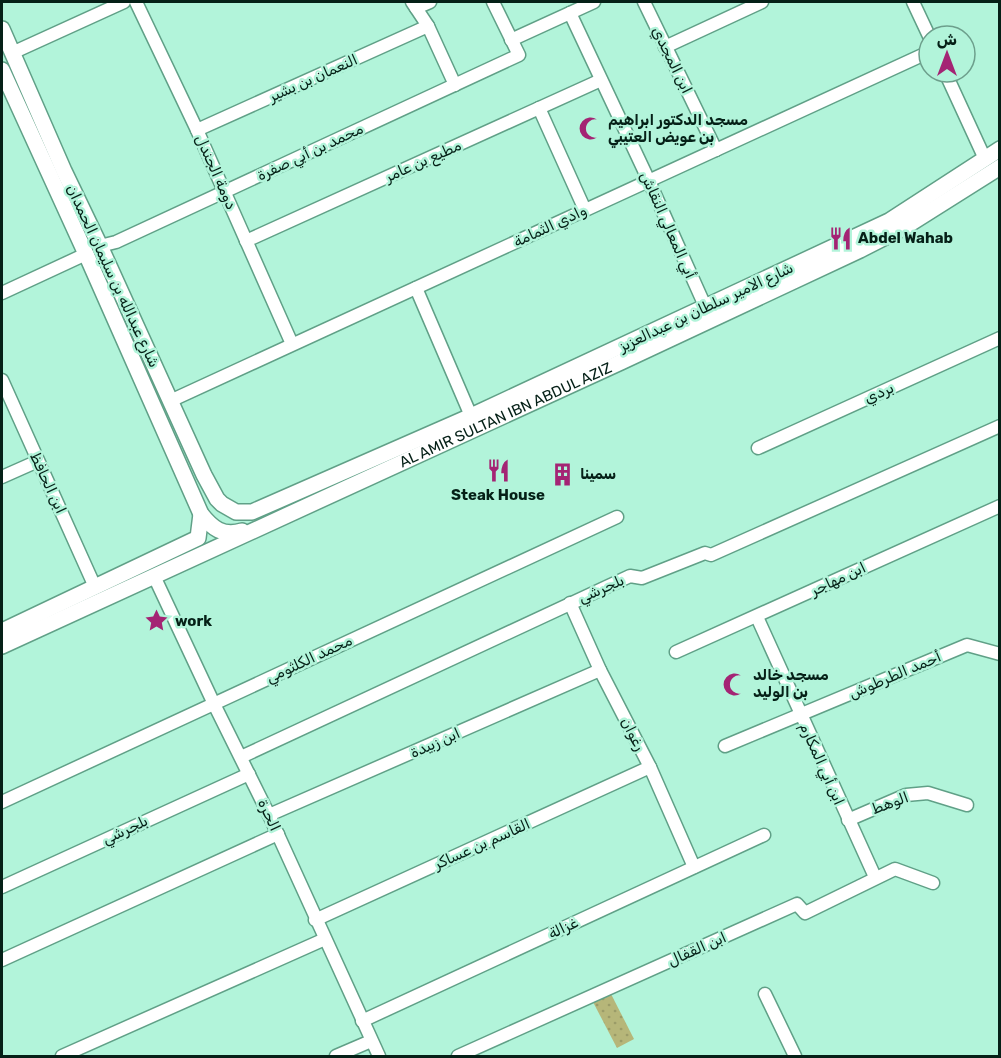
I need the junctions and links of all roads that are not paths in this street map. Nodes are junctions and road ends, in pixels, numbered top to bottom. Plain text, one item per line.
1 (124, 2) edge
2 (136, 2) edge
3 (430, 2) edge
4 (493, 2) edge
5 (594, 2) edge
6 (644, 2) edge
7 (762, 2) edge
8 (913, 2) edge
9 (414, 5) edge
10 (570, 13) junction
11 (923, 24) edge
12 (428, 26) junction
13 (2, 29) edge
14 (511, 40) junction
15 (665, 47) junction
16 (12, 53) junction
17 (917, 58) edge
18 (2, 70) edge
19 (601, 80) junction
20 (951, 84) edge
21 (455, 85) junction
22 (538, 108) junction
23 (197, 130) junction
24 (999, 149) edge
25 (716, 150) junction
26 (985, 159) junction
27 (999, 167) edge
28 (649, 181) junction
29 (224, 192) junction
30 (585, 210) junction
31 (246, 241) junction
32 (100, 246) junction
33 (86, 254) junction
34 (416, 288) junction
35 (2, 293) edge
36 (705, 306) junction
37 (999, 338) edge
38 (292, 344) junction
39 (2, 380) edge
40 (170, 400) junction
41 (471, 416) junction
42 (999, 426) edge
43 (758, 448) dead end
44 (38, 461) junction
45 (2, 477) edge
46 (217, 499) junction
47 (999, 506) edge
48 (252, 512) junction
49 (201, 514) junction
50 (616, 517) dead end
51 (271, 523) junction
52 (220, 529) junction
53 (198, 538) junction
54 (208, 551) junction
55 (154, 576) junction
56 (95, 587) junction
57 (570, 603) junction
58 (757, 617) junction
59 (2, 631) edge
60 (2, 646) edge
61 (676, 652) dead end
62 (999, 654) edge
63 (600, 670) junction
64 (214, 704) junction
65 (800, 716) junction
66 (725, 746) dead end
67 (241, 757) junction
68 (650, 767) junction
69 (249, 774) junction
70 (2, 802) edge
71 (967, 805) dead end
72 (269, 815) junction
73 (848, 820) junction
74 (278, 834) junction
75 (764, 835) dead end
76 (694, 867) junction
77 (875, 878) junction
78 (933, 883) dead end
79 (2, 887) edge
80 (315, 920) junction
81 (325, 939) junction
82 (2, 960) edge
83 (765, 994) dead end
84 (362, 1021) junction
85 (371, 1041) junction
86 (62, 1056) edge
87 (336, 1056) edge
88 (379, 1056) edge
89 (458, 1056) edge
90 (795, 1056) edge

1 - 16 street
2 - 23 street, دومة الجندل
3 - 9 street
4 - 14 street
5 - 10 street
6 - 15 street, ابن المجدي
7 - 15 street
8 - 11 street
9 - 12 street
10 - 14 street
10 - 19 street, أبي المعالي النقاش
12 - 21 street
12 - 23 street, النعمان بن بشير
13 - 16 street, شارع عبدالله بن سليمان الحمدان
14 - 21 street, محمد بن أبي صفرة
15 - 25 street, ابن المجدي
16 - 32 street, شارع عبدالله بن سليمان الحمدان
17 - 25 street, وادي الثمامة
18 - 33 street, شارع عبدالله بن سليمان الحمدان
19 - 22 street, مطيع بن عامر
19 - 28 street, أبي المعالي النقاش
20 - 26 street
21 - 29 street, محمد بن أبي صفرة
22 - 30 street
22 - 31 street, مطيع بن عامر
23 - 29 street, دومة الجندل
24 - 26 street, شارع الامير سلطان بن عبدالعزيز
25 - 28 street, وادي الثمامة
26 - 36 street, شارع الامير سلطان بن عبدالعزيز
27 - 51 street, AL AMIR SULTAN IBN ABDUL AZIZ
28 - 30 street, وادي الثمامة
28 - 36 street, أبي المعالي النقاش
29 - 31 street, دومة الجندل
29 - 32 street, محمد بن أبي صفرة
30 - 34 street, وادي الثمامة
31 - 38 street, دومة الجندل
32 - 40 street, شارع عبدالله بن سليمان الحمدان
33 - 35 street
33 - 49 street, شارع عبدالله بن سليمان الحمدان
34 - 38 street, وادي الثمامة
34 - 41 street
36 - 41 street, شارع الامير سلطان بن عبدالعزيز
37 - 43 street, بردي
38 - 40 street, وادي الثمامة
39 - 44 street, ابن الحافظ
40 - 46 street, شارع عبدالله بن سليمان الحمدان
41 - 48 street, شارع الامير سلطان بن عبدالعزيز
42 - 57 street, بلجرشي
44 - 45 street
44 - 56 street, ابن الحافظ
46 - 48 street, شارع الامير سلطان بن عبدالعزيز
46 - 49 street
46 - 52 street, شارع عبدالله بن سليمان الحمدان
47 - 58 street, ابن مهاجر
48 - 52 street
49 - 52 street
49 - 53 street
50 - 64 street, محمد الكلثومي
51 - 52 street
51 - 54 street, AL AMIR SULTAN IBN ABDUL AZIZ
52 - 53 street
52 - 54 street
53 - 56 street
54 - 55 street, AL AMIR SULTAN IBN ABDUL AZIZ
55 - 60 street, AL AMIR SULTAN IBN ABDUL AZIZ
55 - 64 street, الحرة
56 - 59 street
57 - 63 street, رغوان
57 - 67 street, بلجرشي
58 - 61 street, ابن مهاجر
58 - 65 street, ابن أبي المكارم
62 - 65 street, أحمد الطرطوش
63 - 68 street, رغوان
63 - 72 street, ابن زبيدة
64 - 67 street, الحرة
64 - 70 street, محمد الكلثومي
65 - 66 street, أحمد الطرطوش
65 - 73 street, ابن أبي المكارم
67 - 69 street, الحرة
68 - 76 street, رغوان
68 - 80 street, القاسم بن عساكر
69 - 72 street, الحرة
69 - 79 street, بلجرشي
71 - 73 street, الوهط
72 - 74 street, الحرة
73 - 77 street, ابن أبي المكارم
74 - 80 street, الحرة
74 - 82 street
75 - 76 street, غزالة
76 - 84 street, غزالة
77 - 78 street, ابن القفال
77 - 89 street, ابن القفال
80 - 81 street, الحرة
81 - 84 street, الحرة
81 - 86 street
83 - 90 street
84 - 85 street, الحرة
85 - 87 street
85 - 88 street, الحرة

